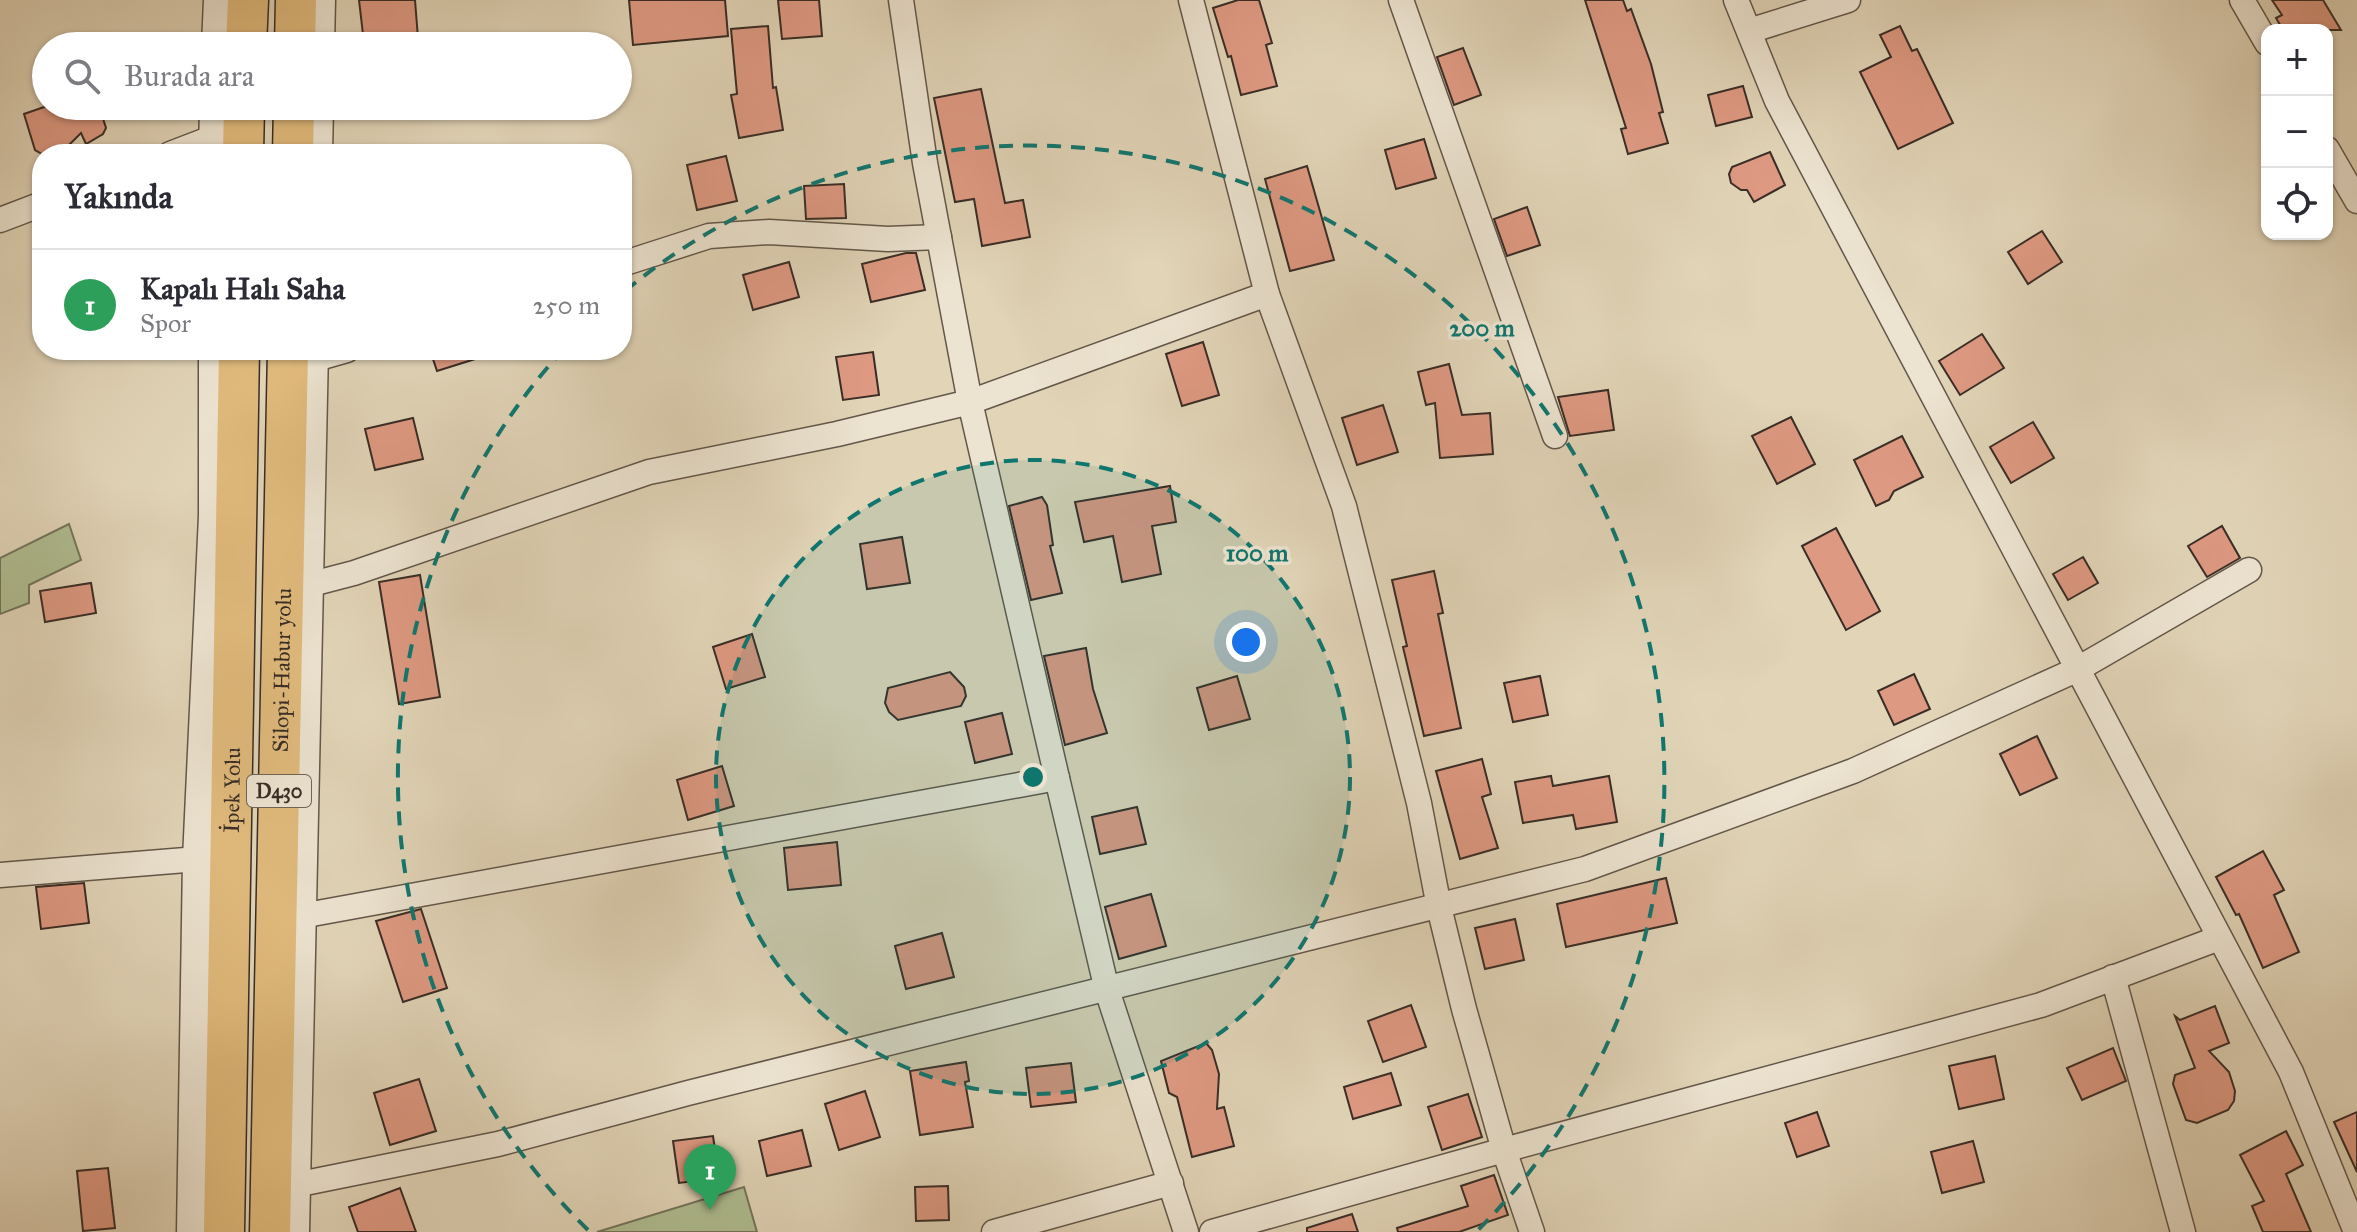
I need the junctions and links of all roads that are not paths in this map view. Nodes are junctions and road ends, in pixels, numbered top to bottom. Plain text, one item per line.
1 (219, 0) edge
2 (248, 0) edge
3 (296, 0) edge
4 (320, 0) edge
5 (901, 0) edge
6 (1191, 0) edge
7 (1401, 0) edge
8 (1736, 0) edge
9 (1848, 0) edge
10 (2242, 0) edge
11 (1749, 31) junction
12 (218, 32) edge
13 (247, 32) edge
14 (295, 32) edge
15 (319, 32) edge
16 (2261, 33) edge
17 (294, 120) edge
18 (318, 120) edge
19 (228, 130) edge
20 (194, 144) edge
21 (293, 144) edge
22 (317, 144) edge
23 (2333, 159) edge
24 (2357, 201) edge
25 (32, 208) edge
26 (0, 220) edge
27 (939, 237) junction
28 (632, 261) edge
29 (1267, 294) junction
30 (214, 360) edge
31 (239, 360) edge
32 (304, 360) edge
33 (304, 360) edge
34 (970, 402) junction
35 (1555, 436) dead end
36 (2249, 570) dead end
37 (308, 585) junction
38 (2076, 670) junction
39 (1057, 778) junction
40 (198, 859) junction
41 (0, 875) edge
42 (1439, 907) junction
43 (301, 916) junction
44 (2219, 938) junction
45 (2113, 977) junction
46 (1107, 990) junction
47 (1504, 1150) junction
48 (1171, 1183) junction
49 (295, 1185) junction
50 (192, 1232) edge
51 (224, 1232) edge
52 (270, 1232) edge
53 (294, 1232) edge
54 (994, 1232) edge
55 (1186, 1232) edge
56 (1212, 1232) edge
57 (1532, 1232) edge
58 (2183, 1232) edge
59 (2356, 1232) edge

1 - 12 street
2 - 13 highway
3 - 14 highway
4 - 15 street
5 - 27 street
6 - 29 street
7 - 35 street
8 - 11 street
9 - 11 street
10 - 16 street
11 - 38 street
17 - 21 highway
18 - 22 street
19 - 20 street
23 - 24 street
25 - 26 street
27 - 28 street
27 - 34 street
29 - 34 street
29 - 42 street
30 - 40 street
31 - 51 highway, İpek Yolu / D430
32 - 37 street
33 - 52 highway, Silopi-Habur yolu / D430
34 - 37 street
34 - 39 street
36 - 38 street
37 - 43 street
38 - 42 street
38 - 44 street
39 - 43 street
39 - 46 street
40 - 41 street
40 - 50 street
42 - 46 street
42 - 47 street
43 - 49 street
44 - 45 street
44 - 59 street
45 - 47 street
45 - 58 street
46 - 48 street
46 - 49 street
47 - 56 street
47 - 57 street
48 - 54 street
48 - 55 street
49 - 53 street

